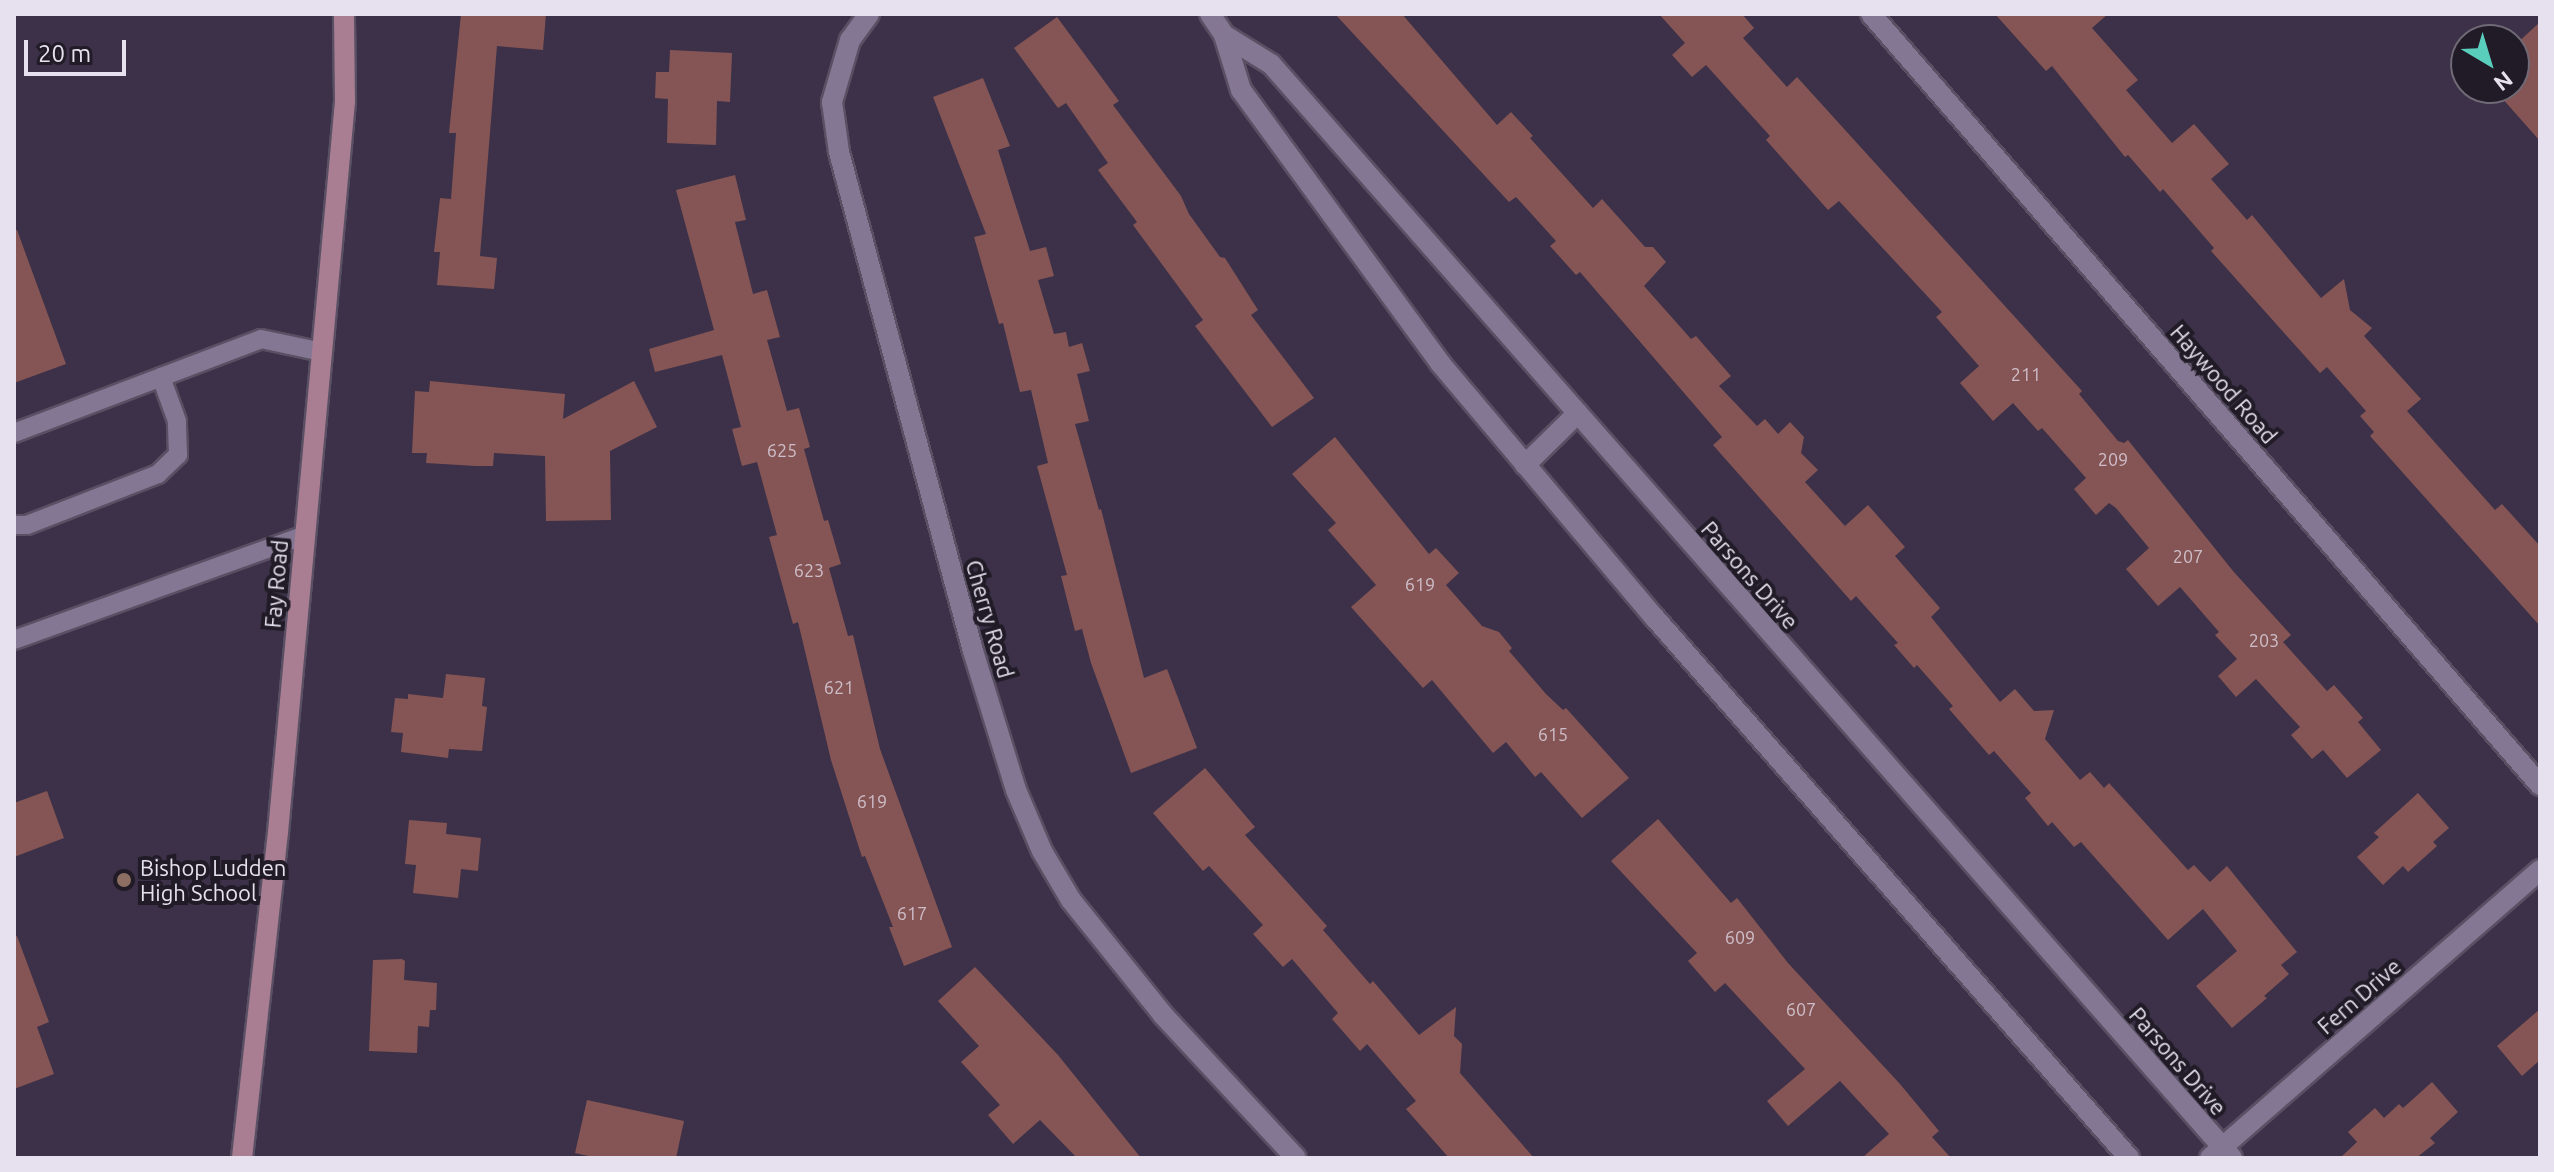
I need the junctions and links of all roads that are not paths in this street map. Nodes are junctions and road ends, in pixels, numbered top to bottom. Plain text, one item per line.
1 (344, 14) edge
2 (869, 14) edge
3 (1210, 14) edge
4 (1871, 14) edge
5 (1224, 35) junction
6 (322, 352) junction
7 (161, 377) junction
8 (1578, 413) junction
9 (14, 433) edge
10 (1525, 465) junction
11 (14, 525) edge
12 (305, 535) junction
13 (14, 640) edge
14 (2540, 785) edge
15 (2540, 870) edge
16 (2221, 1155) edge
17 (242, 1158) edge
18 (1296, 1158) edge
19 (2129, 1158) edge

1 - 6 street, Fay Road
2 - 18 street, Cherry Road
3 - 5 street, Parsons Drive
4 - 14 street, Haywood Road
5 - 8 street, Parsons Drive
5 - 10 street, Parsons Drive
6 - 7 lane
6 - 12 street, Fay Road
7 - 9 lane
7 - 11 lane
8 - 10 street
8 - 16 street, Parsons Drive
10 - 19 street, Parsons Drive
12 - 13 lane
12 - 17 street, Fay Road
15 - 16 street, Fern Drive

